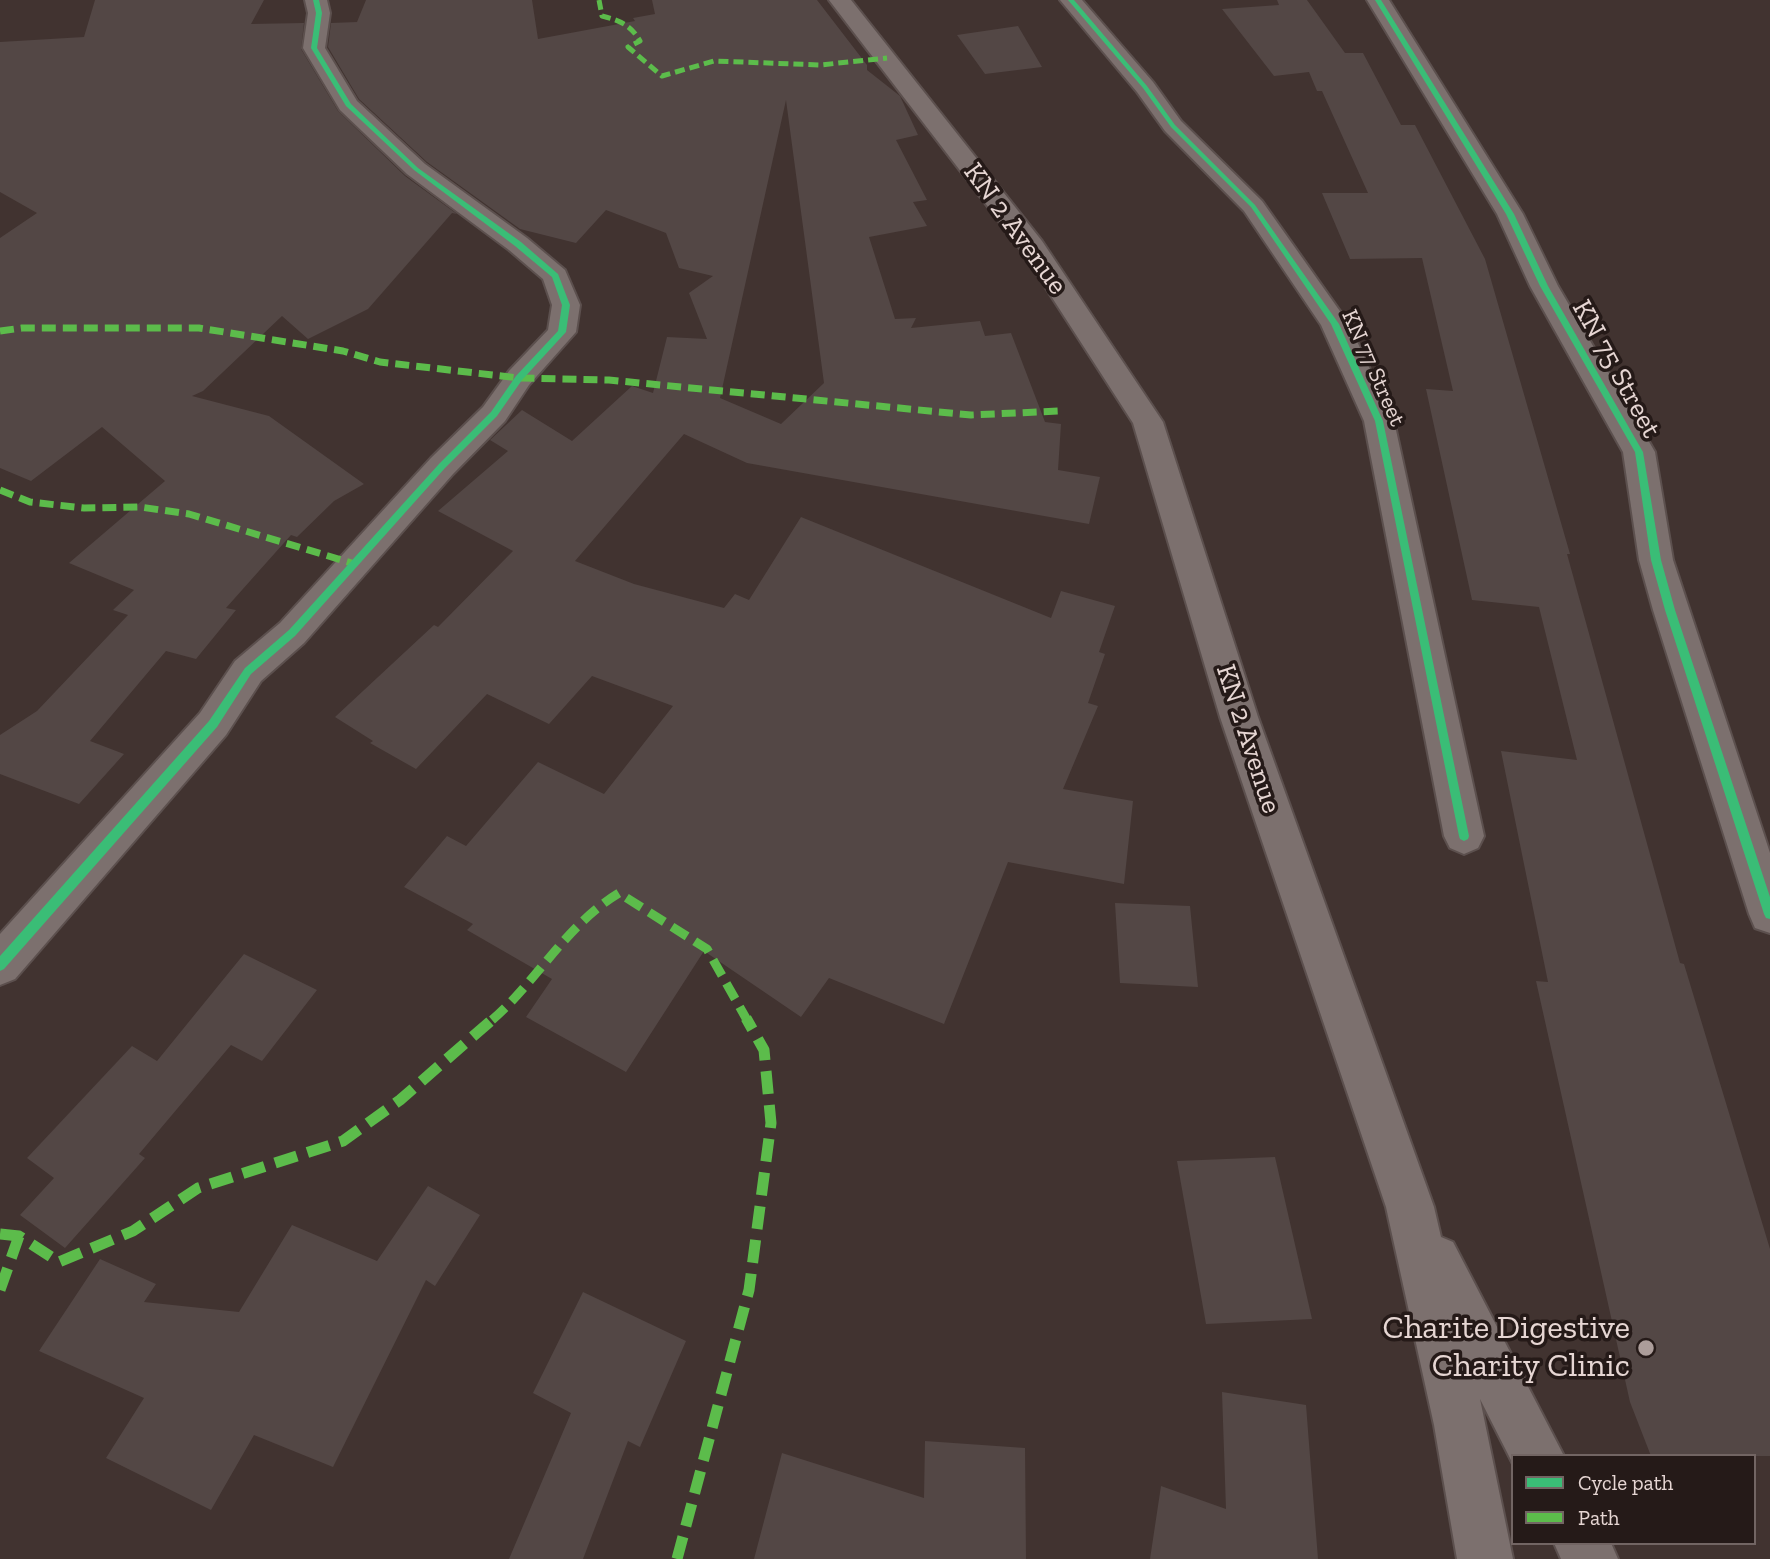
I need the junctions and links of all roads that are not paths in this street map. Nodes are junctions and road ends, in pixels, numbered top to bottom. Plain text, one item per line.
1 (316, 0) edge
2 (840, 0) edge
3 (1071, 0) edge
4 (1378, 0) edge
5 (1464, 836) dead end
6 (1770, 914) edge
7 (0, 965) edge
8 (1410, 1207) junction
9 (1536, 1454) edge
10 (1485, 1559) edge

1 - 7 street
2 - 8 street, KN 2 Avenue
3 - 5 street, KN 77 Street
4 - 6 street, KN 75 Street
8 - 9 street
8 - 10 street, KN 2 Avenue

